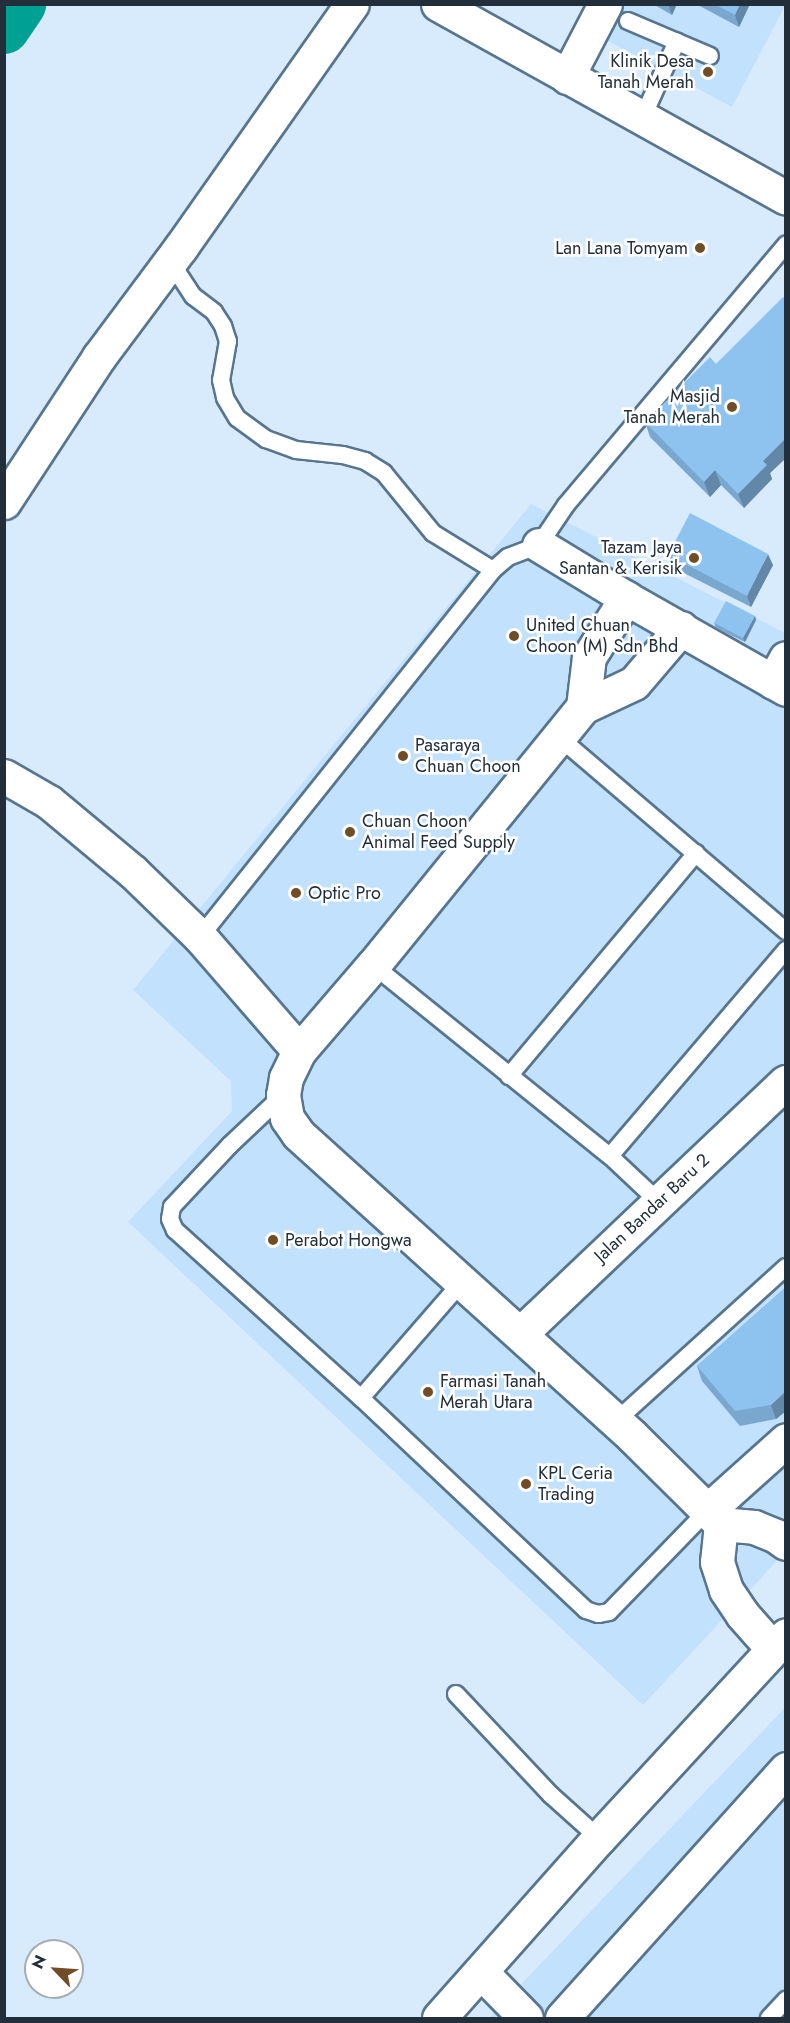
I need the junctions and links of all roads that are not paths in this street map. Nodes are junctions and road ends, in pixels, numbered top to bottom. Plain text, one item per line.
1 (352, 4) edge
2 (438, 4) edge
3 (616, 13) edge
4 (677, 41) junction
5 (710, 57) dead end
6 (567, 77) junction
7 (642, 119) junction
8 (786, 198) edge
9 (786, 245) edge
10 (170, 261) junction
11 (4, 502) edge
12 (538, 544) junction
13 (493, 570) junction
14 (626, 598) junction
15 (681, 628) junction
16 (781, 676) edge
17 (584, 707) junction
18 (560, 738) junction
19 (4, 776) edge
20 (696, 853) junction
21 (786, 931) edge
22 (200, 937) junction
23 (786, 950) edge
24 (373, 965) junction
25 (299, 1051) junction
26 (509, 1076) junction
27 (786, 1082) edge
28 (283, 1095) junction
29 (610, 1156) junction
30 (659, 1202) junction
31 (786, 1267) edge
32 (461, 1283) junction
33 (520, 1334) junction
34 (361, 1398) junction
35 (616, 1421) junction
36 (786, 1440) edge
37 (714, 1517) junction
38 (786, 1543) edge
39 (779, 1642) edge
40 (456, 1694) dead end
41 (786, 1769) edge
42 (599, 1838) junction
43 (481, 1972) junction
44 (786, 2000) edge
45 (440, 2019) edge
46 (526, 2019) edge
47 (562, 2019) edge
48 (769, 2019) edge

1 - 10 street
2 - 6 street
3 - 4 lane
3 - 6 street
4 - 5 lane
4 - 7 lane
6 - 7 street
7 - 8 street
9 - 12 lane
10 - 11 street
10 - 13 lane
12 - 13 lane
12 - 14 street
13 - 22 lane
14 - 15 street
14 - 17 street
15 - 16 street
15 - 17 street
17 - 18 street
18 - 20 lane
18 - 24 street
19 - 22 street
20 - 21 lane
20 - 26 lane
22 - 25 street
23 - 29 lane
24 - 25 street
24 - 26 lane
25 - 28 street
26 - 29 lane
27 - 30 street, Jalan Bandar Baru 2
28 - 32 street
28 - 34 lane
29 - 30 lane
30 - 33 street, Jalan Bandar Baru 2
31 - 35 lane
32 - 33 street
32 - 34 lane
33 - 35 street
34 - 37 lane
35 - 37 street
36 - 37 street
37 - 38 street
37 - 39 street
39 - 42 street
40 - 42 lane
41 - 47 street
42 - 43 street
43 - 45 street
43 - 46 street
44 - 48 lane

